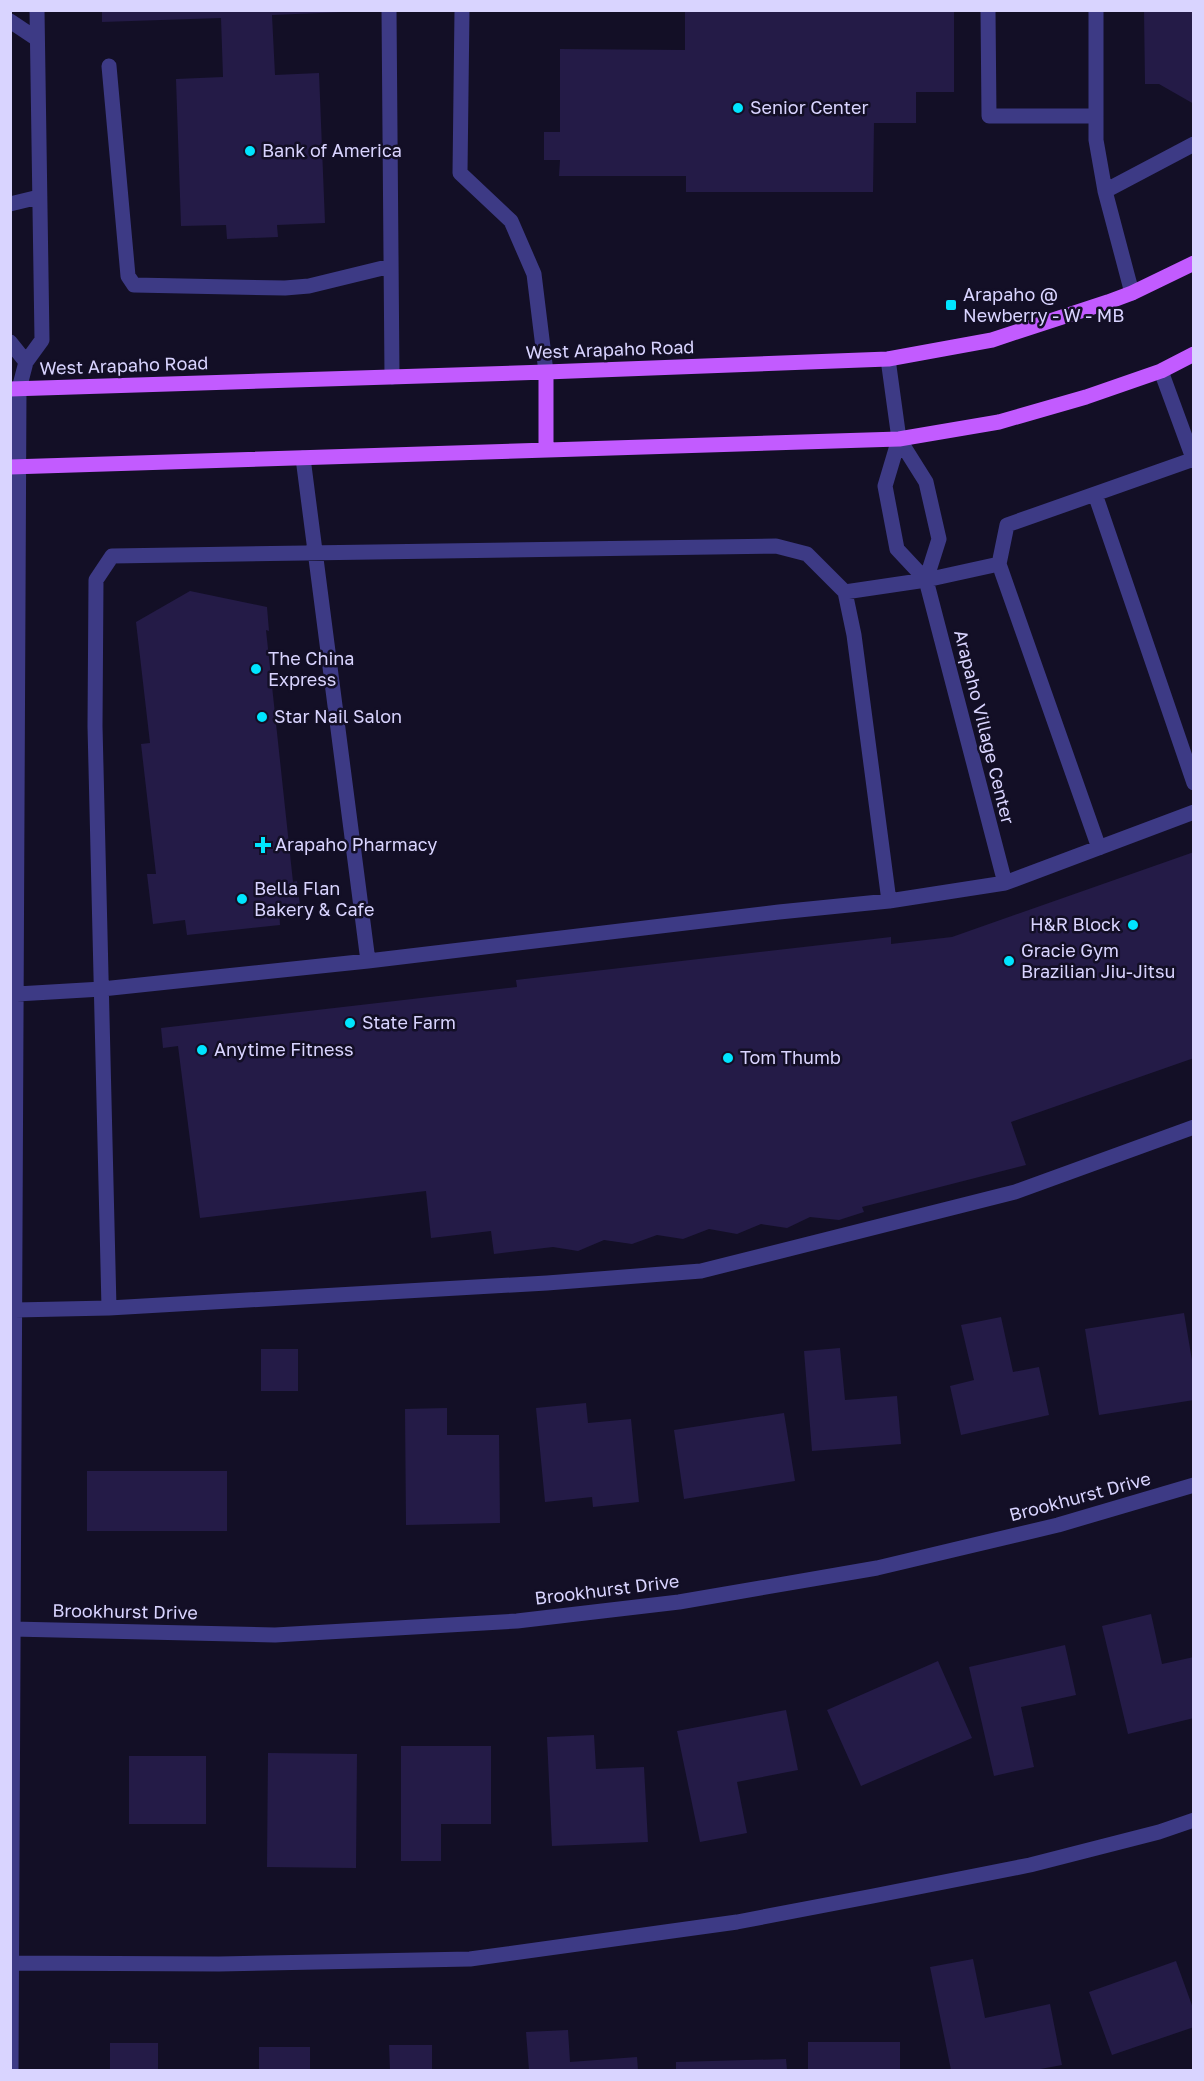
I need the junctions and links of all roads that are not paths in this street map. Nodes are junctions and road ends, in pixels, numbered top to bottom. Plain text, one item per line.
1 (37, 10) edge
2 (389, 10) edge
3 (462, 10) edge
4 (988, 10) edge
5 (1096, 10) edge
6 (10, 21) edge
7 (37, 39) junction
8 (109, 66) dead end
9 (1096, 116) junction
10 (1194, 144) edge
11 (1105, 191) junction
12 (39, 197) junction
13 (10, 204) edge
14 (1194, 263) edge
15 (391, 266) junction
16 (1132, 293) junction
17 (10, 342) edge
18 (1194, 354) edge
19 (888, 359) junction
20 (26, 362) junction
21 (1161, 370) junction
22 (546, 372) junction
23 (392, 377) junction
24 (15, 389) edge
25 (899, 439) junction
26 (546, 450) junction
27 (303, 458) junction
28 (1193, 460) edge
29 (15, 467) edge
30 (1095, 494) junction
31 (316, 554) junction
32 (999, 564) junction
33 (15, 565) edge
34 (926, 580) junction
35 (845, 592) junction
36 (1194, 783) edge
37 (14, 792) edge
38 (1194, 812) edge
39 (1099, 848) junction
40 (1005, 883) junction
41 (890, 901) junction
42 (368, 962) junction
43 (102, 989) junction
44 (17, 994) junction
45 (1194, 1127) edge
46 (109, 1308) junction
47 (15, 1310) junction
48 (1194, 1485) edge
49 (12, 1629) junction
50 (1194, 1820) edge
51 (11, 1963) edge
52 (11, 2070) edge

1 - 7 street
2 - 15 street
3 - 22 street
4 - 9 street
5 - 9 street
6 - 7 street
7 - 12 street
8 - 15 street
9 - 11 street
10 - 11 street
11 - 16 street
12 - 13 street
12 - 20 street
14 - 16 main road, West Arapaho Road
15 - 23 street
16 - 19 main road, West Arapaho Road
17 - 20 street
18 - 21 main road
19 - 22 main road, West Arapaho Road
19 - 25 street, Arapaho Village Center
20 - 24 street
21 - 25 main road
21 - 28 street
22 - 23 main road, West Arapaho Road
22 - 26 main road
23 - 24 main road, West Arapaho Road
24 - 29 street
25 - 26 main road
25 - 34 street, Arapaho Village Center
25 - 34 street, Arapaho Village Center
26 - 27 main road
27 - 29 main road
27 - 31 street
28 - 30 street
29 - 33 street
30 - 32 street
30 - 36 street
31 - 35 street
31 - 42 street
31 - 43 street
32 - 34 street
32 - 39 street
33 - 37 street
34 - 35 street
34 - 40 street, Arapaho Village Center
35 - 41 street
37 - 44 street
38 - 39 street
39 - 40 street
40 - 41 street
41 - 42 street
42 - 43 street
43 - 44 street
43 - 46 street
44 - 47 street
45 - 46 street
46 - 47 street
47 - 49 street
48 - 49 street, Brookhurst Drive
49 - 51 street
50 - 51 street
51 - 52 street

